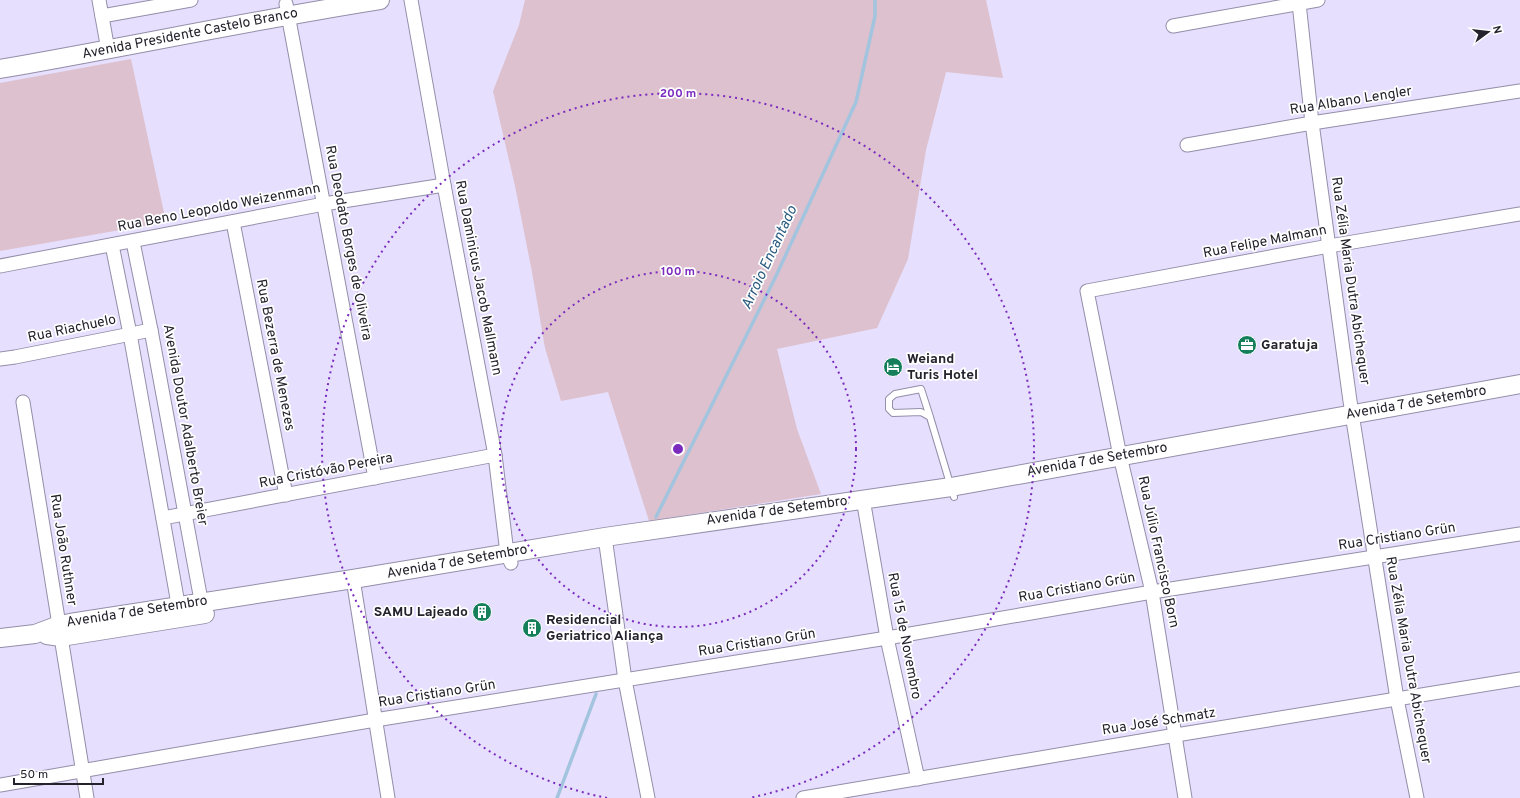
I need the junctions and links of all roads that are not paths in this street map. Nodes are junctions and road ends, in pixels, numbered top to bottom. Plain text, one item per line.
1 (99, 0) edge
2 (191, 0) edge
3 (312, 0) edge
4 (380, 0) edge
5 (411, 0) edge
6 (1318, 0) edge
7 (337, 3) edge
8 (1299, 3) junction
9 (287, 10) junction
10 (102, 16) junction
11 (1173, 26) dead end
12 (107, 45) junction
13 (0, 59) edge
14 (0, 69) edge
15 (1520, 91) edge
16 (1312, 123) junction
17 (1187, 145) dead end
18 (444, 185) junction
19 (324, 204) junction
20 (1520, 214) edge
21 (233, 222) junction
22 (133, 242) junction
23 (112, 245) junction
24 (1329, 246) junction
25 (0, 266) edge
26 (1087, 291) joint
27 (151, 330) junction
28 (130, 334) junction
29 (0, 359) edge
30 (1520, 384) edge
31 (1484, 397) junction
32 (1520, 397) edge
33 (23, 402) dead end
34 (930, 417) junction
35 (1353, 420) junction
36 (495, 455) junction
37 (1122, 461) junction
38 (375, 478) junction
39 (952, 492) junction
40 (286, 495) junction
41 (863, 505) junction
42 (185, 514) junction
43 (163, 518) junction
44 (1520, 534) edge
45 (606, 542) junction
46 (509, 558) junction
47 (1373, 558) junction
48 (354, 585) junction
49 (1152, 592) junction
50 (202, 609) junction
51 (179, 612) junction
52 (60, 631) junction
53 (0, 638) edge
54 (887, 638) junction
55 (1520, 679) edge
56 (625, 680) junction
57 (1397, 699) junction
58 (375, 720) junction
59 (1176, 735) junction
60 (83, 771) junction
61 (918, 779) junction
62 (0, 785) edge
63 (872, 792) edge
64 (87, 798) edge
65 (388, 798) edge
66 (648, 798) edge
67 (803, 798) edge
68 (1185, 798) edge
69 (1417, 798) edge

1 - 10 street
2 - 10 street
3 - 9 main road, Avenida Presidente Castelo Branco
4 - 7 main road, Avenida Presidente Castelo Branco
5 - 18 street, Rua Daminicus Jacob Mallmann
6 - 8 street
7 - 9 main road, Avenida Presidente Castelo Branco
8 - 11 street
8 - 16 street, Rua Zélia Maria Dutra Abichequer
9 - 12 main road, Avenida Presidente Castelo Branco
9 - 19 street, Rua Deodato Borges de Oliveira
10 - 12 street
12 - 13 main road, Avenida Presidente Castelo Branco
12 - 14 main road, Avenida Presidente Castelo Branco
15 - 16 street, Rua Albano Lengler
16 - 17 street, Rua Albano Lengler
16 - 24 street, Rua Zélia Maria Dutra Abichequer
18 - 19 street, Rua Beno Leopoldo Weizenmann
18 - 36 street, Rua Daminicus Jacob Mallmann
19 - 21 street, Rua Beno Leopoldo Weizenmann
19 - 38 street, Rua Deodato Borges de Oliveira
20 - 24 street, Rua Felipe Malmann
21 - 22 street, Rua Beno Leopoldo Weizenmann
21 - 40 street, Rua Bezerra de Menezes
22 - 23 street, Rua Beno Leopoldo Weizenmann
22 - 27 street, Avenida Doutor Adalberto Breier
23 - 25 street, Rua Beno Leopoldo Weizenmann
23 - 28 street
24 - 26 street, Rua Felipe Malmann
24 - 35 street, Rua Zélia Maria Dutra Abichequer
26 - 37 street, Rua Júlio Francisco Born
27 - 28 street, Rua Riachuelo
27 - 42 street, Avenida Doutor Adalberto Breier
28 - 29 street, Rua Riachuelo
28 - 43 street
30 - 31 main road, Avenida 7 de Setembro
31 - 32 main road, Avenida 7 de Setembro
31 - 35 main road, Avenida 7 de Setembro
33 - 52 street, Rua João Ruthner
34 - 34 lane
34 - 39 lane
35 - 37 main road, Avenida 7 de Setembro
35 - 47 street, Rua Zélia Maria Dutra Abichequer
36 - 38 street, Rua Cristóvão Pereira
36 - 46 street, Rua Daminicus Jacob Mallmann
37 - 39 main road, Avenida 7 de Setembro
37 - 49 street, Rua Júlio Francisco Born
38 - 40 street, Rua Cristóvão Pereira
39 - 41 main road, Avenida 7 de Setembro
40 - 42 street, Rua Cristóvão Pereira
41 - 45 main road, Avenida 7 de Setembro
41 - 54 street, Rua 15 de Novembro
42 - 43 street, Rua Cristóvão Pereira
42 - 50 street, Avenida Doutor Adalberto Breier
43 - 51 street
44 - 47 street, Rua Cristiano Grün
45 - 46 main road, Avenida 7 de Setembro
45 - 56 street
46 - 48 main road, Avenida 7 de Setembro
47 - 49 street, Rua Cristiano Grün
47 - 57 street, Rua Zélia Maria Dutra Abichequer
48 - 50 main road, Avenida 7 de Setembro
48 - 58 street
49 - 54 street, Rua Cristiano Grün
49 - 59 street, Rua Júlio Francisco Born
50 - 51 main road, Avenida 7 de Setembro
51 - 52 main road, Avenida 7 de Setembro
52 - 53 main road, Avenida 7 de Setembro
52 - 60 street, Rua João Ruthner
54 - 56 street, Rua Cristiano Grün
54 - 61 street, Rua 15 de Novembro
55 - 57 street, Rua José Schmatz
56 - 58 street, Rua Cristiano Grün
56 - 66 street
57 - 59 street, Rua José Schmatz
57 - 69 street, Rua Zélia Maria Dutra Abichequer
58 - 60 street, Rua Cristiano Grün
58 - 65 street
59 - 61 street, Rua José Schmatz
59 - 68 street, Rua Júlio Francisco Born
60 - 62 street, Rua Cristiano Grün
60 - 64 street, Rua João Ruthner
61 - 63 street, Rua José Schmatz
63 - 67 street, Rua José Schmatz

